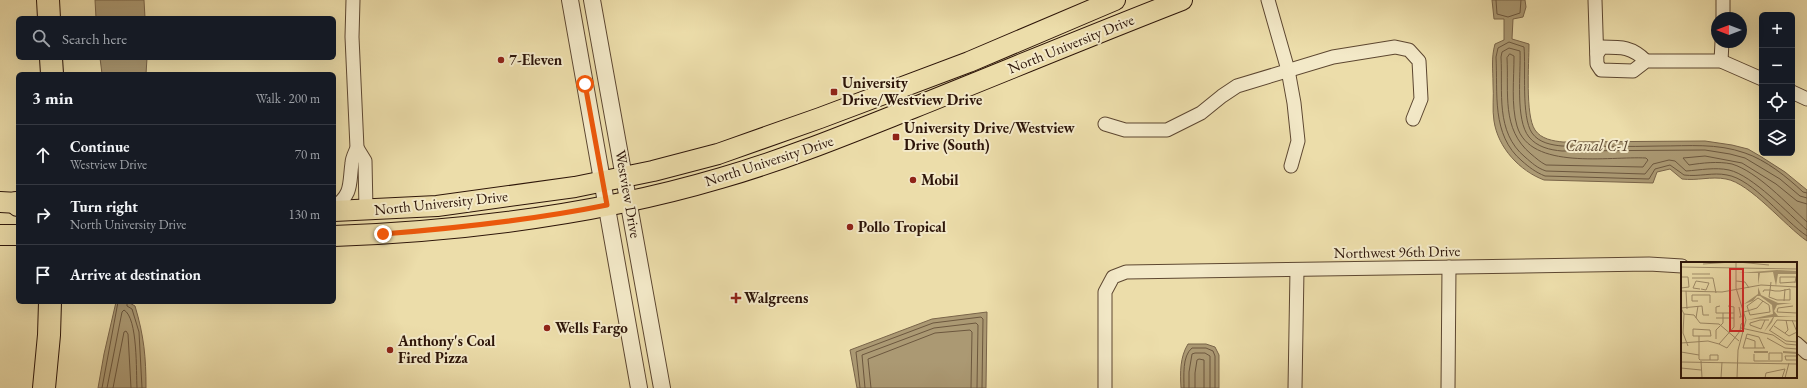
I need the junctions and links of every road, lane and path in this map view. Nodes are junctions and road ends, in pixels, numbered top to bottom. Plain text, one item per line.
1 (48, 0) edge
2 (353, 0) edge
3 (570, 0) edge
4 (592, 0) edge
5 (1115, 0) edge
6 (1182, 0) edge
7 (1268, 0) edge
8 (1595, 0) edge
9 (1724, 0) edge
10 (1723, 12) edge
11 (49, 16) edge
12 (1722, 48) edge
13 (1597, 54) junction
14 (51, 60) edge
15 (1646, 61) junction
16 (1721, 61) junction
17 (969, 62) junction
18 (1288, 70) junction
19 (52, 72) edge
20 (1759, 79) edge
21 (947, 94) junction
22 (1795, 94) edge
23 (1807, 100) edge
24 (1414, 119) dead end
25 (1105, 124) dead end
26 (357, 148) junction
27 (1291, 166) dead end
28 (625, 177) junction
29 (602, 181) junction
30 (629, 201) junction
31 (607, 205) junction
32 (336, 206) edge
33 (366, 210) junction
34 (336, 211) edge
35 (336, 230) edge
36 (0, 235) edge
37 (16, 235) edge
38 (336, 236) edge
39 (1681, 266) edge
40 (1450, 267) junction
41 (1296, 270) junction
42 (50, 304) edge
43 (57, 304) edge
44 (49, 335) junction
45 (1797, 344) edge
46 (1807, 353) edge
47 (44, 388) edge
48 (639, 388) edge
49 (662, 388) edge
50 (1105, 388) edge
51 (1295, 388) edge
52 (1448, 388) edge

1 - 11 highway
2 - 26 street
3 - 29 street, Westview Drive
4 - 28 street, Westview Drive
5 - 17 main road, North University Drive
6 - 21 main road, North University Drive
7 - 18 street
8 - 13 street
9 - 10 street
12 - 16 street
13 - 15 street
13 - 15 street
14 - 19 highway
15 - 16 street
16 - 20 street
17 - 21 main road
17 - 28 main road, North University Drive
18 - 24 street
18 - 25 street
18 - 27 street
21 - 30 main road, North University Drive
22 - 23 street
26 - 32 street
26 - 33 street
28 - 29 main road, North University Drive
28 - 30 street, Westview Drive
29 - 31 street, Westview Drive
29 - 33 main road, North University Drive
30 - 31 main road, North University Drive
30 - 49 street, Westview Drive
31 - 38 main road, North University Drive
31 - 48 street, Westview Drive
33 - 34 main road, North University Drive
33 - 35 main road
36 - 37 main road
39 - 40 street, Northwest 96th Drive
40 - 41 street, Northwest 96th Drive
40 - 52 street
41 - 50 street, Northwest 96th Drive
41 - 51 street
42 - 44 highway
43 - 44 highway
44 - 47 highway
45 - 46 street

